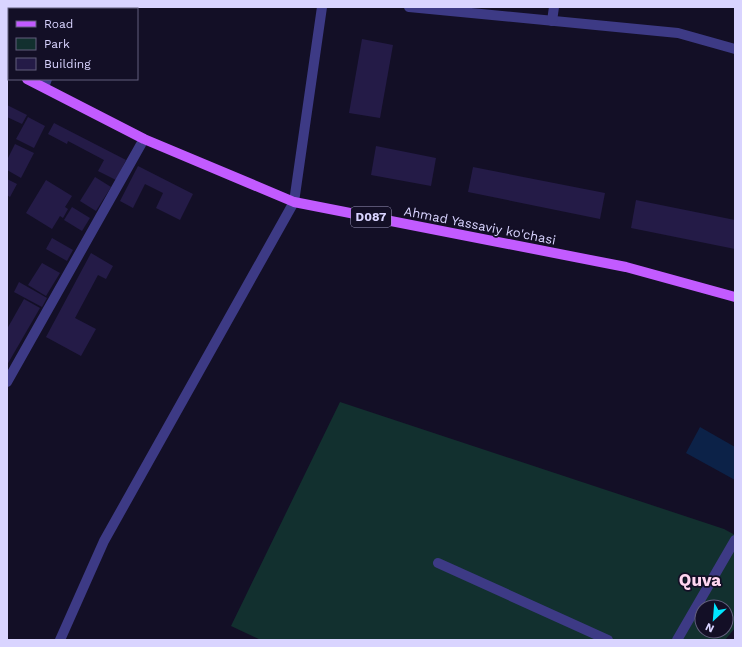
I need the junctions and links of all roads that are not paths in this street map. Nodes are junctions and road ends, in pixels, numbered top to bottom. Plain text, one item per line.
1 (322, 7) edge
2 (409, 7) edge
3 (554, 7) edge
4 (552, 21) junction
5 (735, 49) edge
6 (32, 80) edge
7 (46, 83) edge
8 (144, 139) junction
9 (294, 202) junction
10 (735, 297) edge
11 (7, 382) edge
12 (735, 540) edge
13 (438, 563) dead end
14 (60, 640) edge
15 (608, 640) edge
16 (677, 640) edge

1 - 9 street
2 - 4 street
3 - 4 street
4 - 5 street
6 - 7 main road, Ahmad Yassaviy ko'chasi / D087
7 - 8 main road, Ahmad Yassaviy ko'chasi / D087
8 - 9 main road, Ahmad Yassaviy ko'chasi / D087
8 - 11 street
9 - 10 main road, Ahmad Yassaviy ko'chasi / D087
9 - 14 street
12 - 16 street
13 - 15 street

